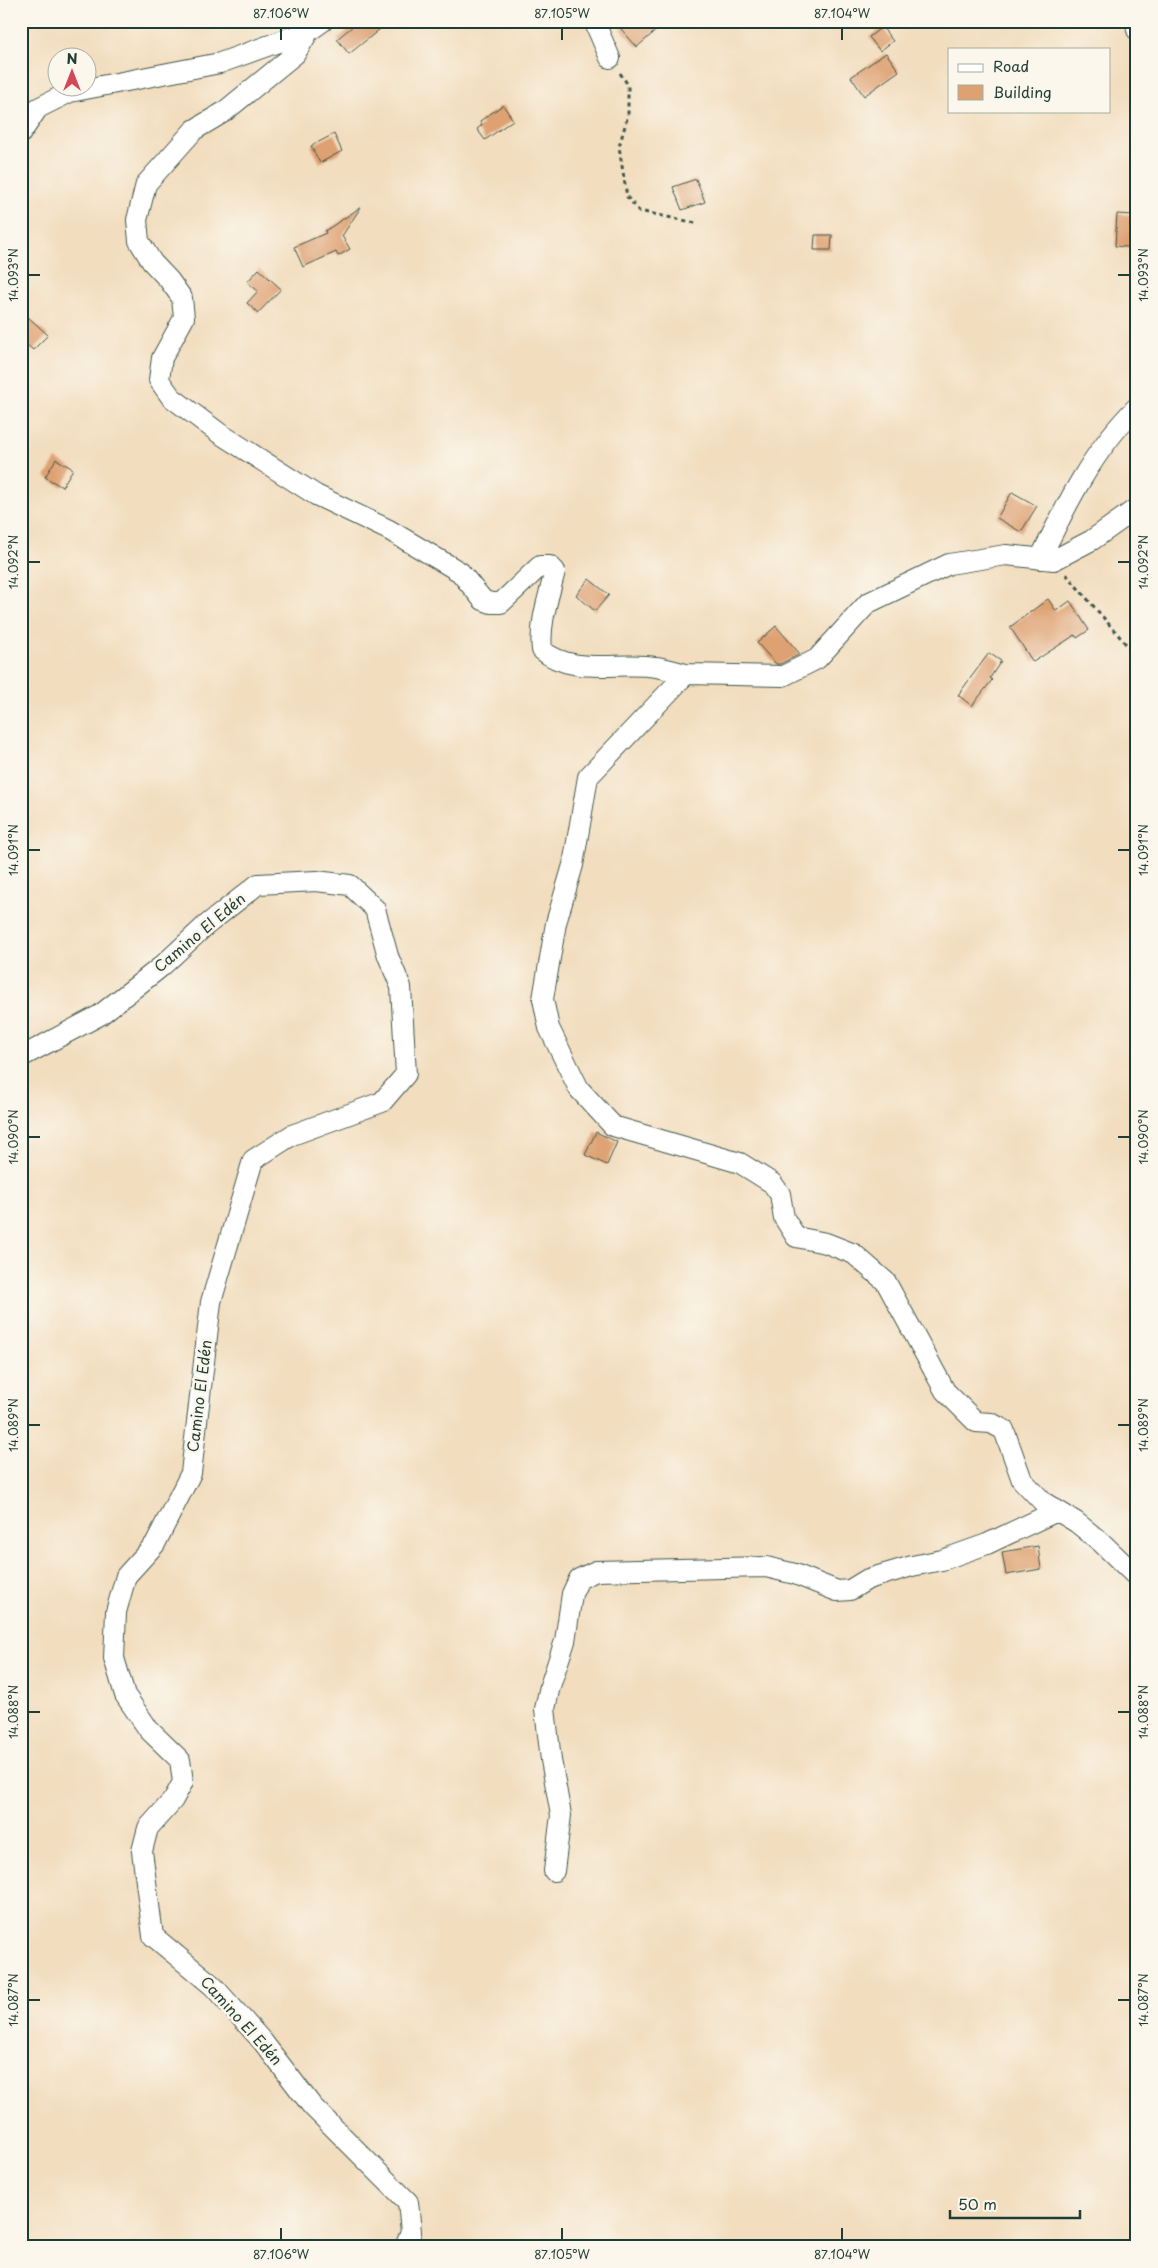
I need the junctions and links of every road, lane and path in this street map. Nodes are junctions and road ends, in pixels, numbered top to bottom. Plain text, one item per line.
1 (594, 21) edge
2 (1136, 21) edge
3 (316, 26) edge
4 (1137, 30) edge
5 (610, 58) joint
6 (21, 134) edge
7 (696, 223) dead end
8 (1137, 407) edge
9 (1137, 508) edge
10 (1047, 560) junction
11 (1137, 657) edge
12 (686, 674) junction
13 (21, 1057) edge
14 (1057, 1511) junction
15 (1137, 1577) edge
16 (554, 1871) dead end
17 (404, 2247) edge

1 - 5 street
2 - 4 street
3 - 6 street
3 - 12 street
5 - 7 path
8 - 10 street
9 - 10 street
10 - 11 path
10 - 12 street
12 - 14 street
13 - 17 street, Camino El Edén
14 - 15 street
14 - 16 street

